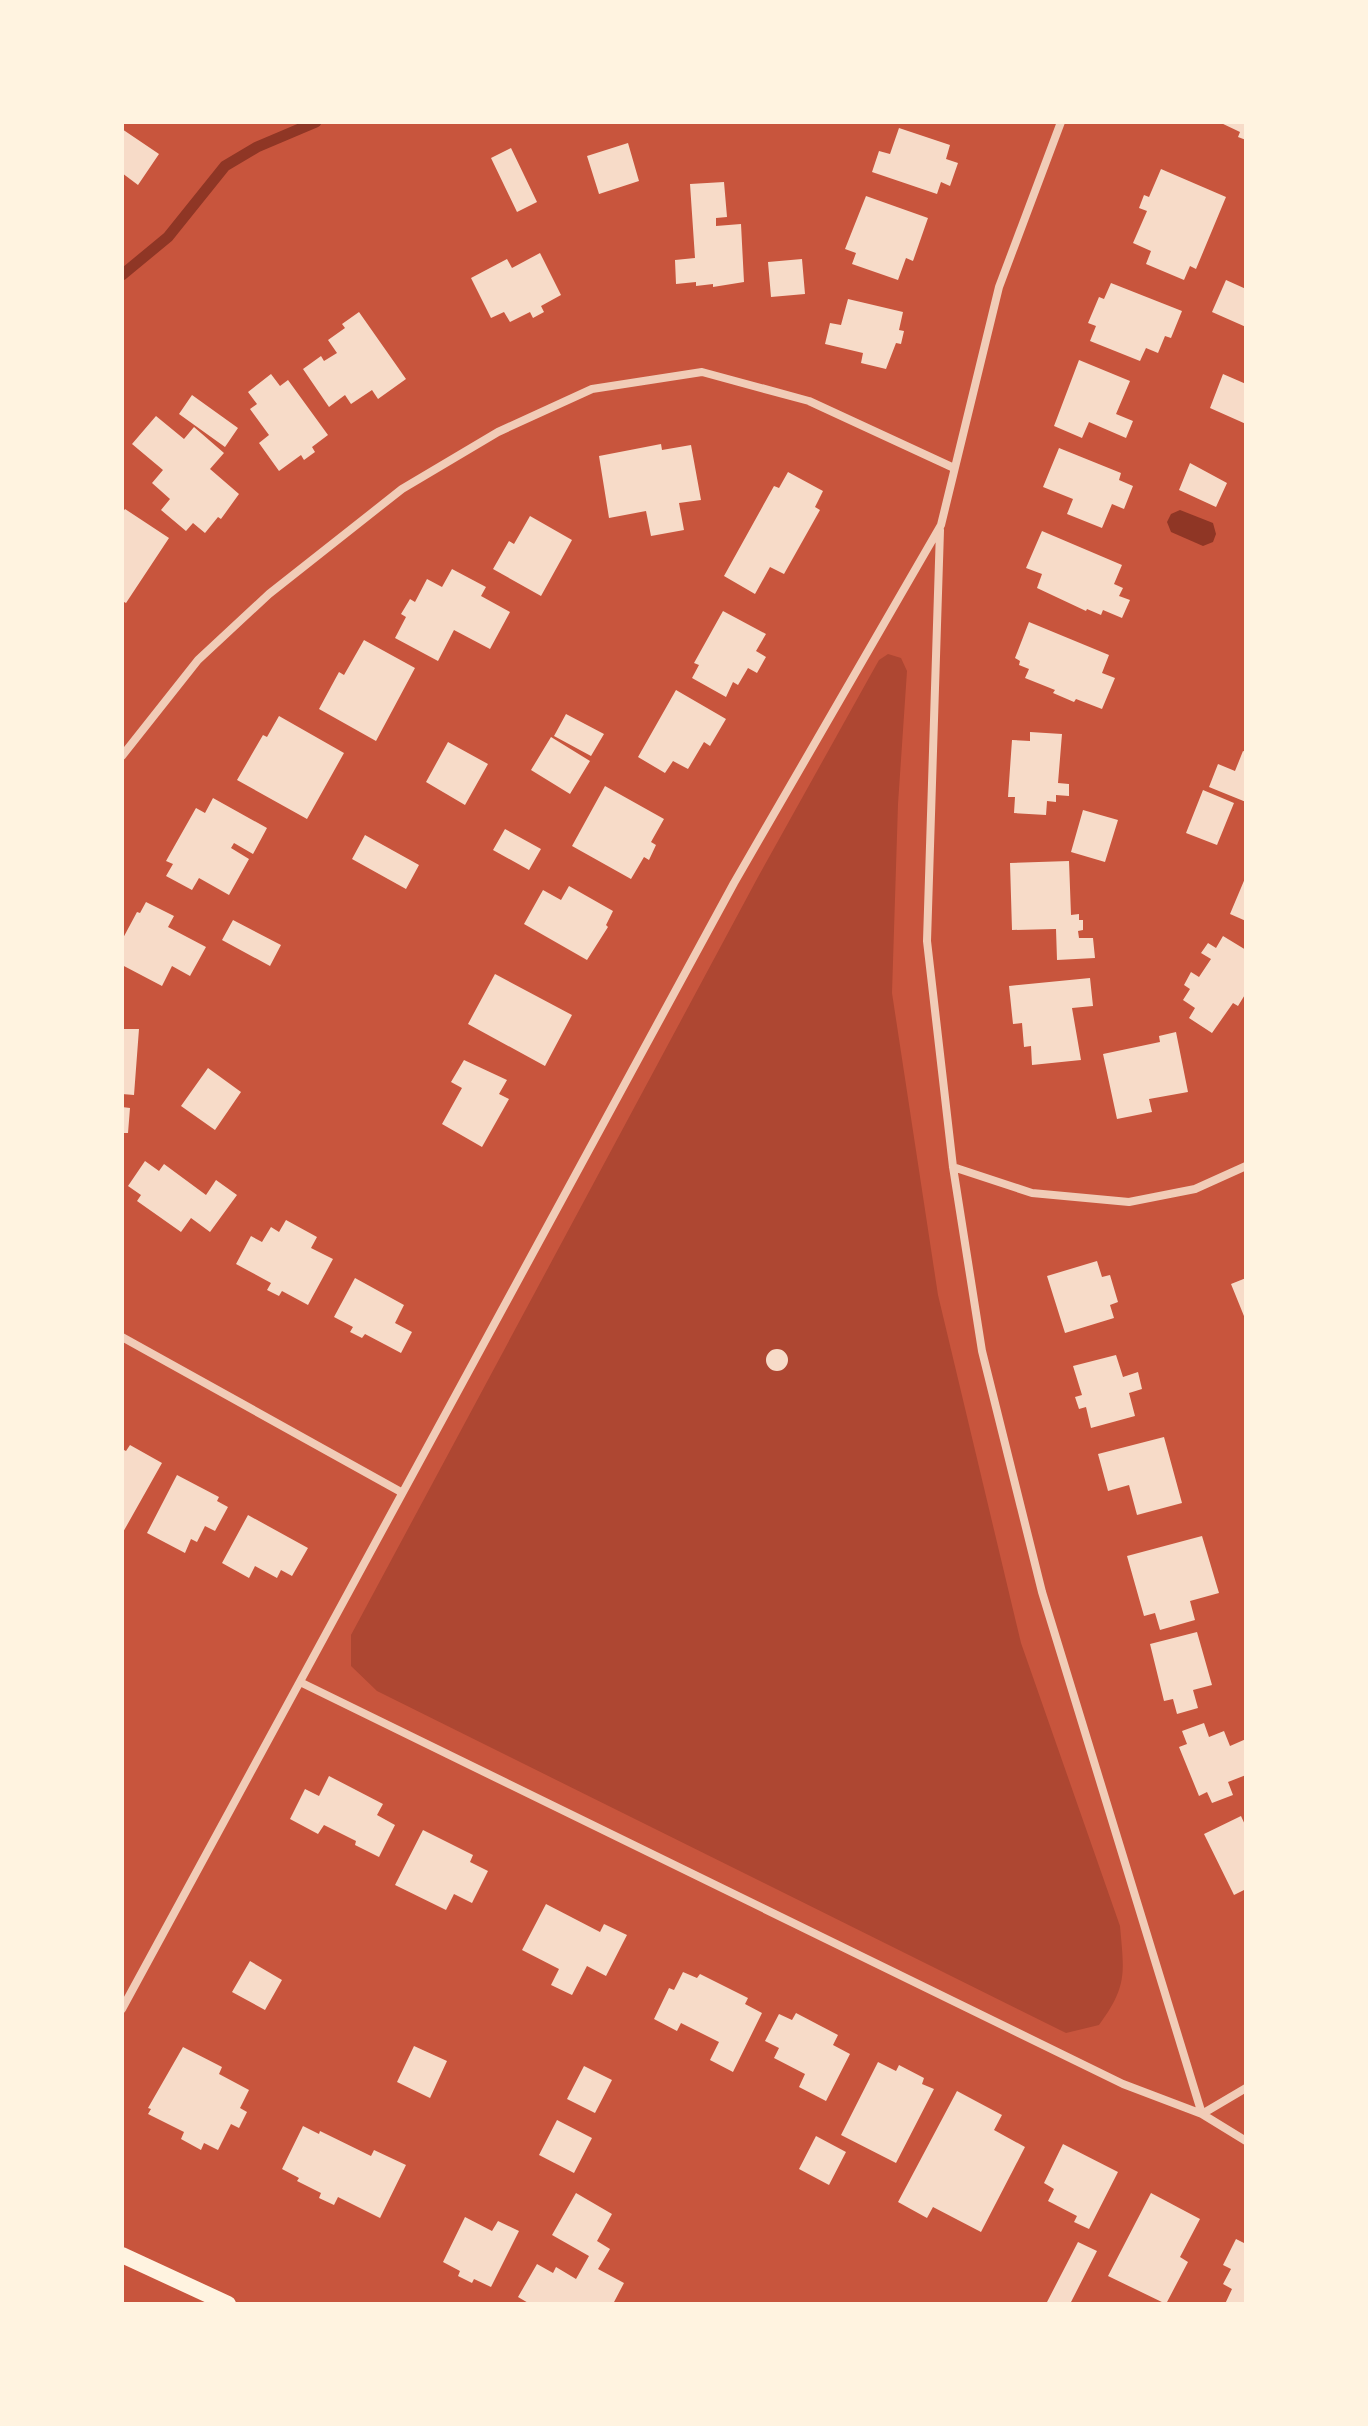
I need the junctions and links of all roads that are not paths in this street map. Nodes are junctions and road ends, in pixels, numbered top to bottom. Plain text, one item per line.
1 (1061, 122) edge
2 (954, 468) junction
3 (941, 525) junction
4 (122, 756) edge
5 (1246, 1166) edge
6 (953, 1167) junction
7 (122, 1337) edge
8 (401, 1492) junction
9 (302, 1683) junction
10 (122, 2009) edge
11 (1246, 2088) edge
12 (1202, 2114) junction
13 (1246, 2141) edge
14 (122, 2255) edge
15 (228, 2304) edge

1 - 2 street
2 - 3 street
2 - 4 street
3 - 6 street
3 - 8 street
5 - 6 street
6 - 12 street
7 - 8 street
8 - 9 street
9 - 10 street
9 - 12 street
11 - 12 street
12 - 13 street
14 - 15 main road

